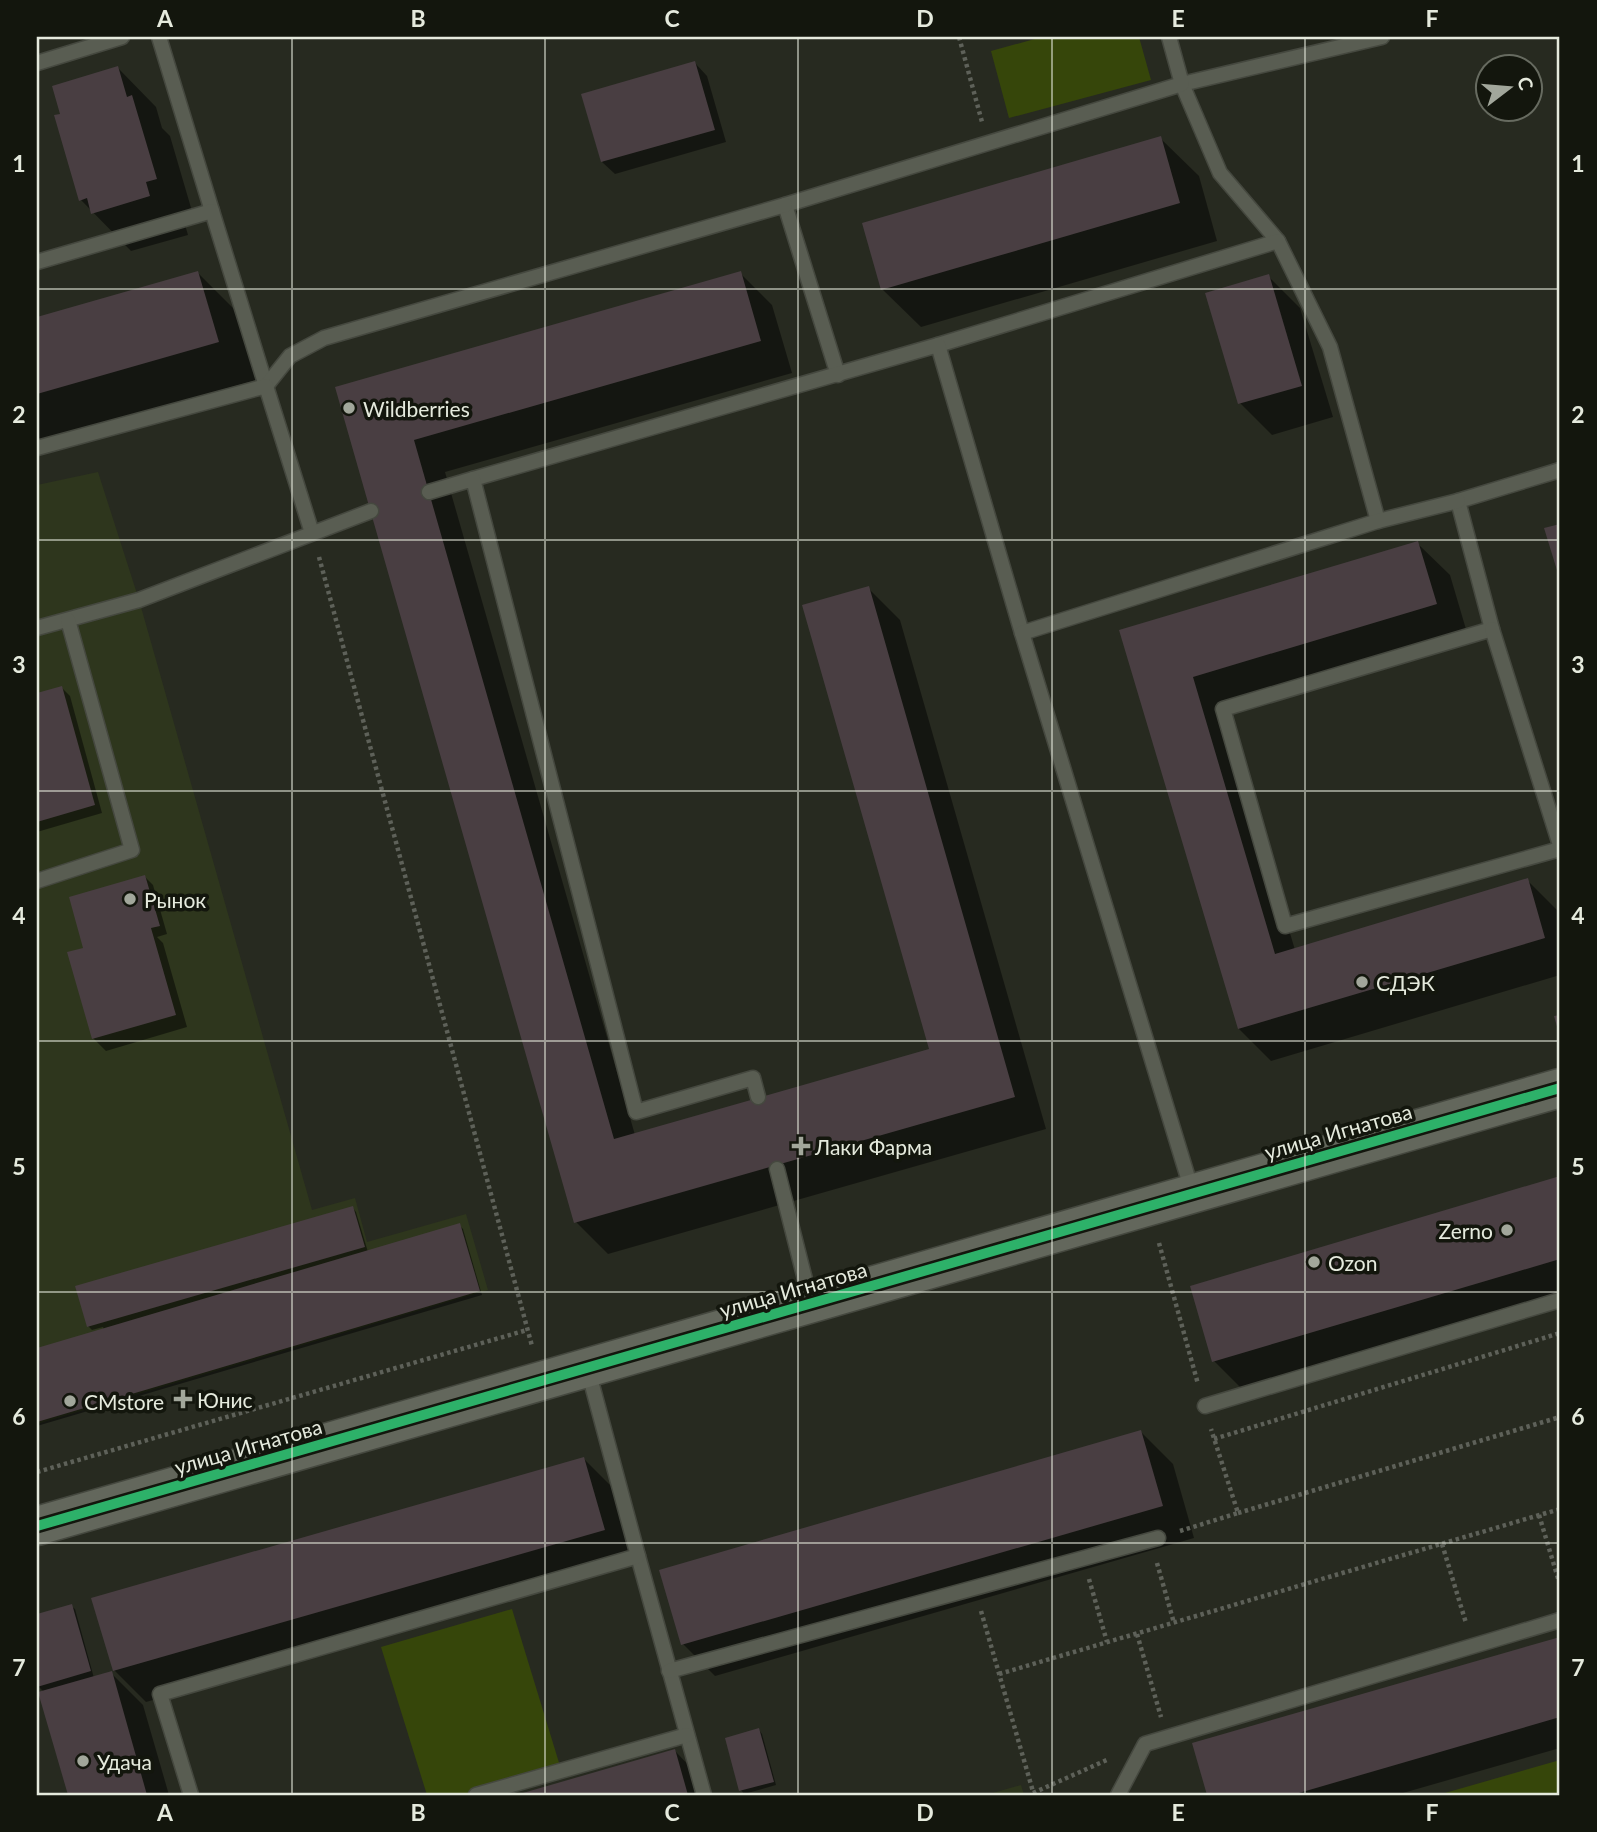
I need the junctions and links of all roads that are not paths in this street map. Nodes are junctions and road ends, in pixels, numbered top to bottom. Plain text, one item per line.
1 (122, 37) edge
2 (159, 37) edge
3 (1169, 37) edge
4 (1382, 37) edge
5 (37, 63) edge
6 (1182, 84) junction
7 (785, 205) junction
8 (212, 211) junction
9 (1278, 241) junction
10 (37, 262) edge
11 (938, 345) junction
12 (838, 374) junction
13 (266, 386) junction
14 (37, 448) edge
15 (1560, 470) edge
16 (473, 479) junction
17 (429, 492) dead end
18 (1458, 501) junction
19 (371, 510) dead end
20 (1378, 521) junction
21 (312, 533) junction
22 (68, 620) junction
23 (37, 628) edge
24 (1492, 629) junction
25 (1022, 633) junction
26 (1560, 847) edge
27 (37, 881) edge
28 (1560, 1088) edge
29 (758, 1097) dead end
30 (778, 1169) dead end
31 (1192, 1193) junction
32 (1560, 1300) edge
33 (811, 1304) junction
34 (588, 1369) junction
35 (1205, 1406) road end
36 (37, 1526) edge
37 (1154, 1539) road end
38 (638, 1556) junction
39 (1560, 1620) edge
40 (670, 1671) junction
41 (687, 1735) junction
42 (191, 1795) edge
43 (476, 1795) edge
44 (704, 1795) edge
45 (1118, 1795) edge

1 - 5 lane
2 - 8 lane
3 - 6 lane
4 - 6 lane
6 - 7 lane
6 - 9 lane
7 - 12 lane
7 - 13 lane
8 - 10 lane
8 - 13 lane
9 - 11 lane
9 - 20 lane
11 - 12 lane
11 - 25 lane
12 - 16 lane
13 - 14 lane
13 - 21 lane
15 - 18 lane
16 - 17 lane
16 - 29 lane
18 - 20 lane
18 - 24 lane
19 - 21 lane
20 - 25 lane
21 - 22 lane
22 - 23 lane
22 - 27 lane
24 - 26 lane
24 - 26 lane
25 - 31 lane
28 - 31 street, улица Игнатова
30 - 33 lane
31 - 33 street, улица Игнатова
32 - 35 lane
33 - 34 street, улица Игнатова
34 - 36 street, улица Игнатова
34 - 38 lane
37 - 40 lane
38 - 40 lane
38 - 42 lane
39 - 45 lane
40 - 41 lane
41 - 43 lane
41 - 44 lane

